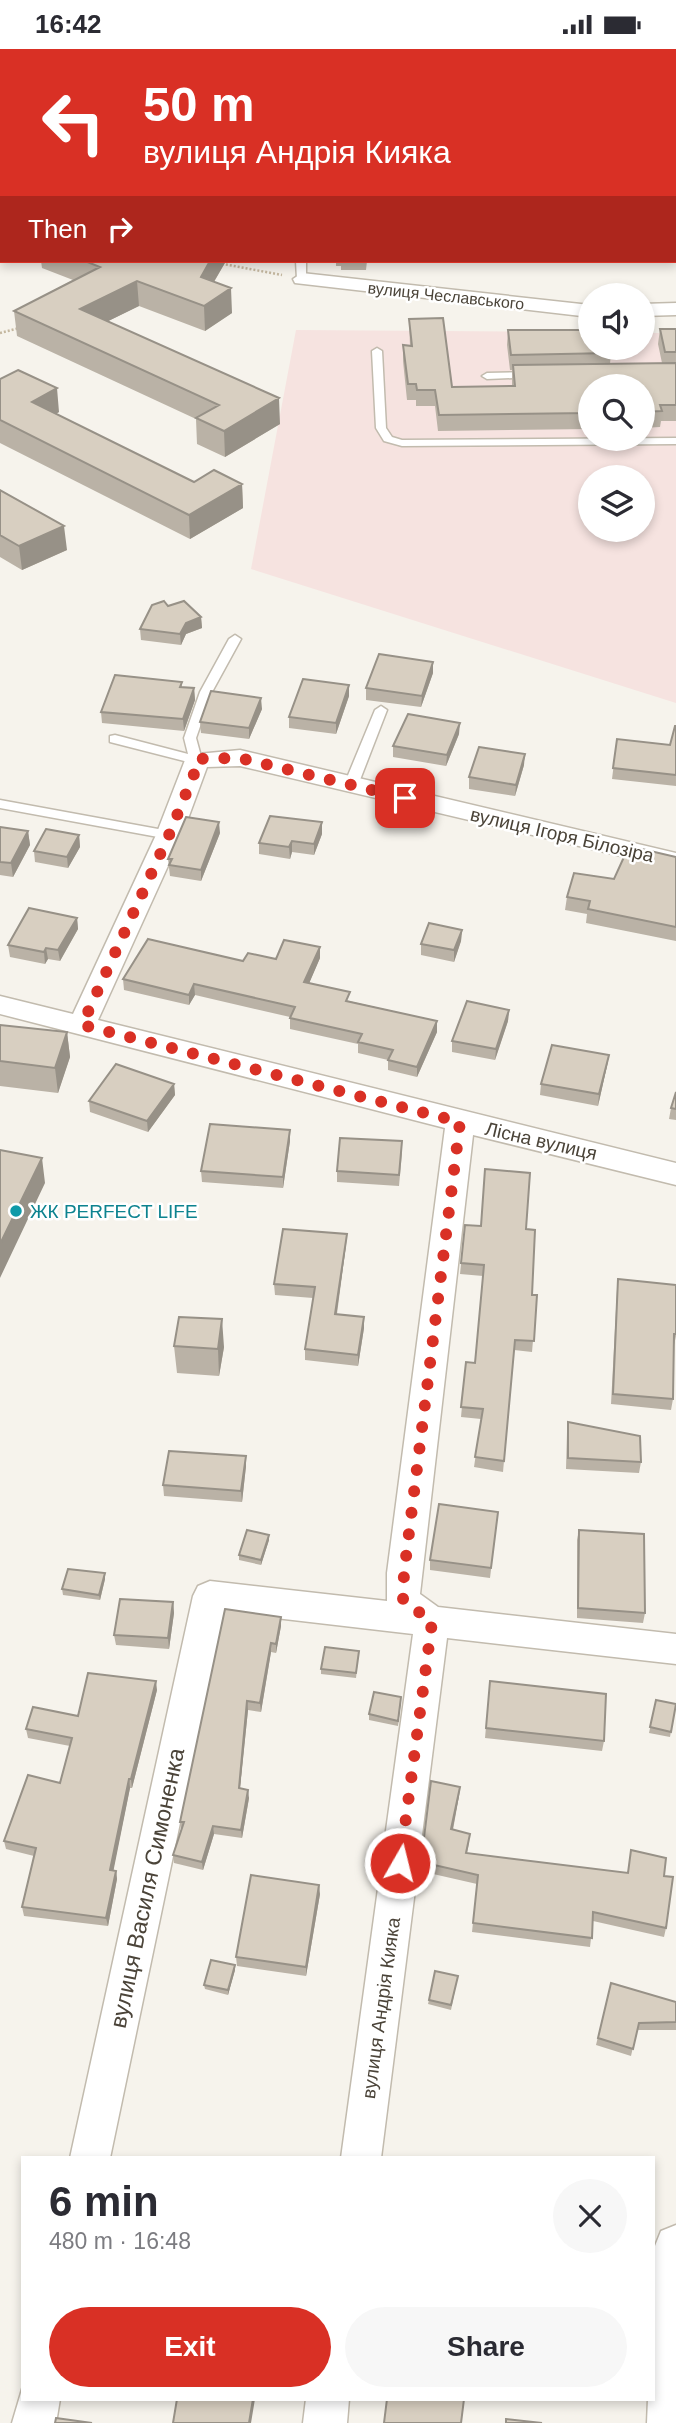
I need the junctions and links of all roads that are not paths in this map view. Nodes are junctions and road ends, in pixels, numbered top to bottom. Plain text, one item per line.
1 (302, 270) edge
2 (578, 309) edge
3 (676, 309) edge
4 (655, 310) edge
5 (377, 351) dead end
6 (541, 375) edge
7 (487, 376) dead end
8 (676, 441) edge
9 (235, 639) dead end
10 (381, 710) dead end
11 (115, 739) dead end
12 (197, 759) junction
13 (351, 785) junction
14 (0, 804) edge
15 (169, 835) junction
16 (676, 861) edge
17 (0, 1005) edge
18 (82, 1025) junction
19 (460, 1122) junction
20 (676, 1174) edge
21 (432, 1622) junction
22 (676, 1649) edge
23 (90, 2156) edge
24 (360, 2156) edge
25 (676, 2246) edge
26 (39, 2401) edge
27 (328, 2401) edge
28 (34, 2423) edge
29 (325, 2423) edge
30 (668, 2423) edge

1 - 2 street, вулиця Чеславського
3 - 4 street
5 - 8 lane
6 - 7 lane
9 - 12 lane
10 - 13 lane
11 - 12 lane
12 - 13 street, вулиця Ігоря Білозіра
12 - 15 street
13 - 16 street, вулиця Ігоря Білозіра
14 - 15 lane
15 - 18 street
17 - 18 street, Лісна вулиця
18 - 19 street, Лісна вулиця
19 - 20 street, Лісна вулиця
19 - 21 street
21 - 22 street
21 - 23 street, вулиця Василя Симоненка
21 - 24 street, вулиця Андрія Кияка
25 - 30 street
26 - 28 street
27 - 29 street

